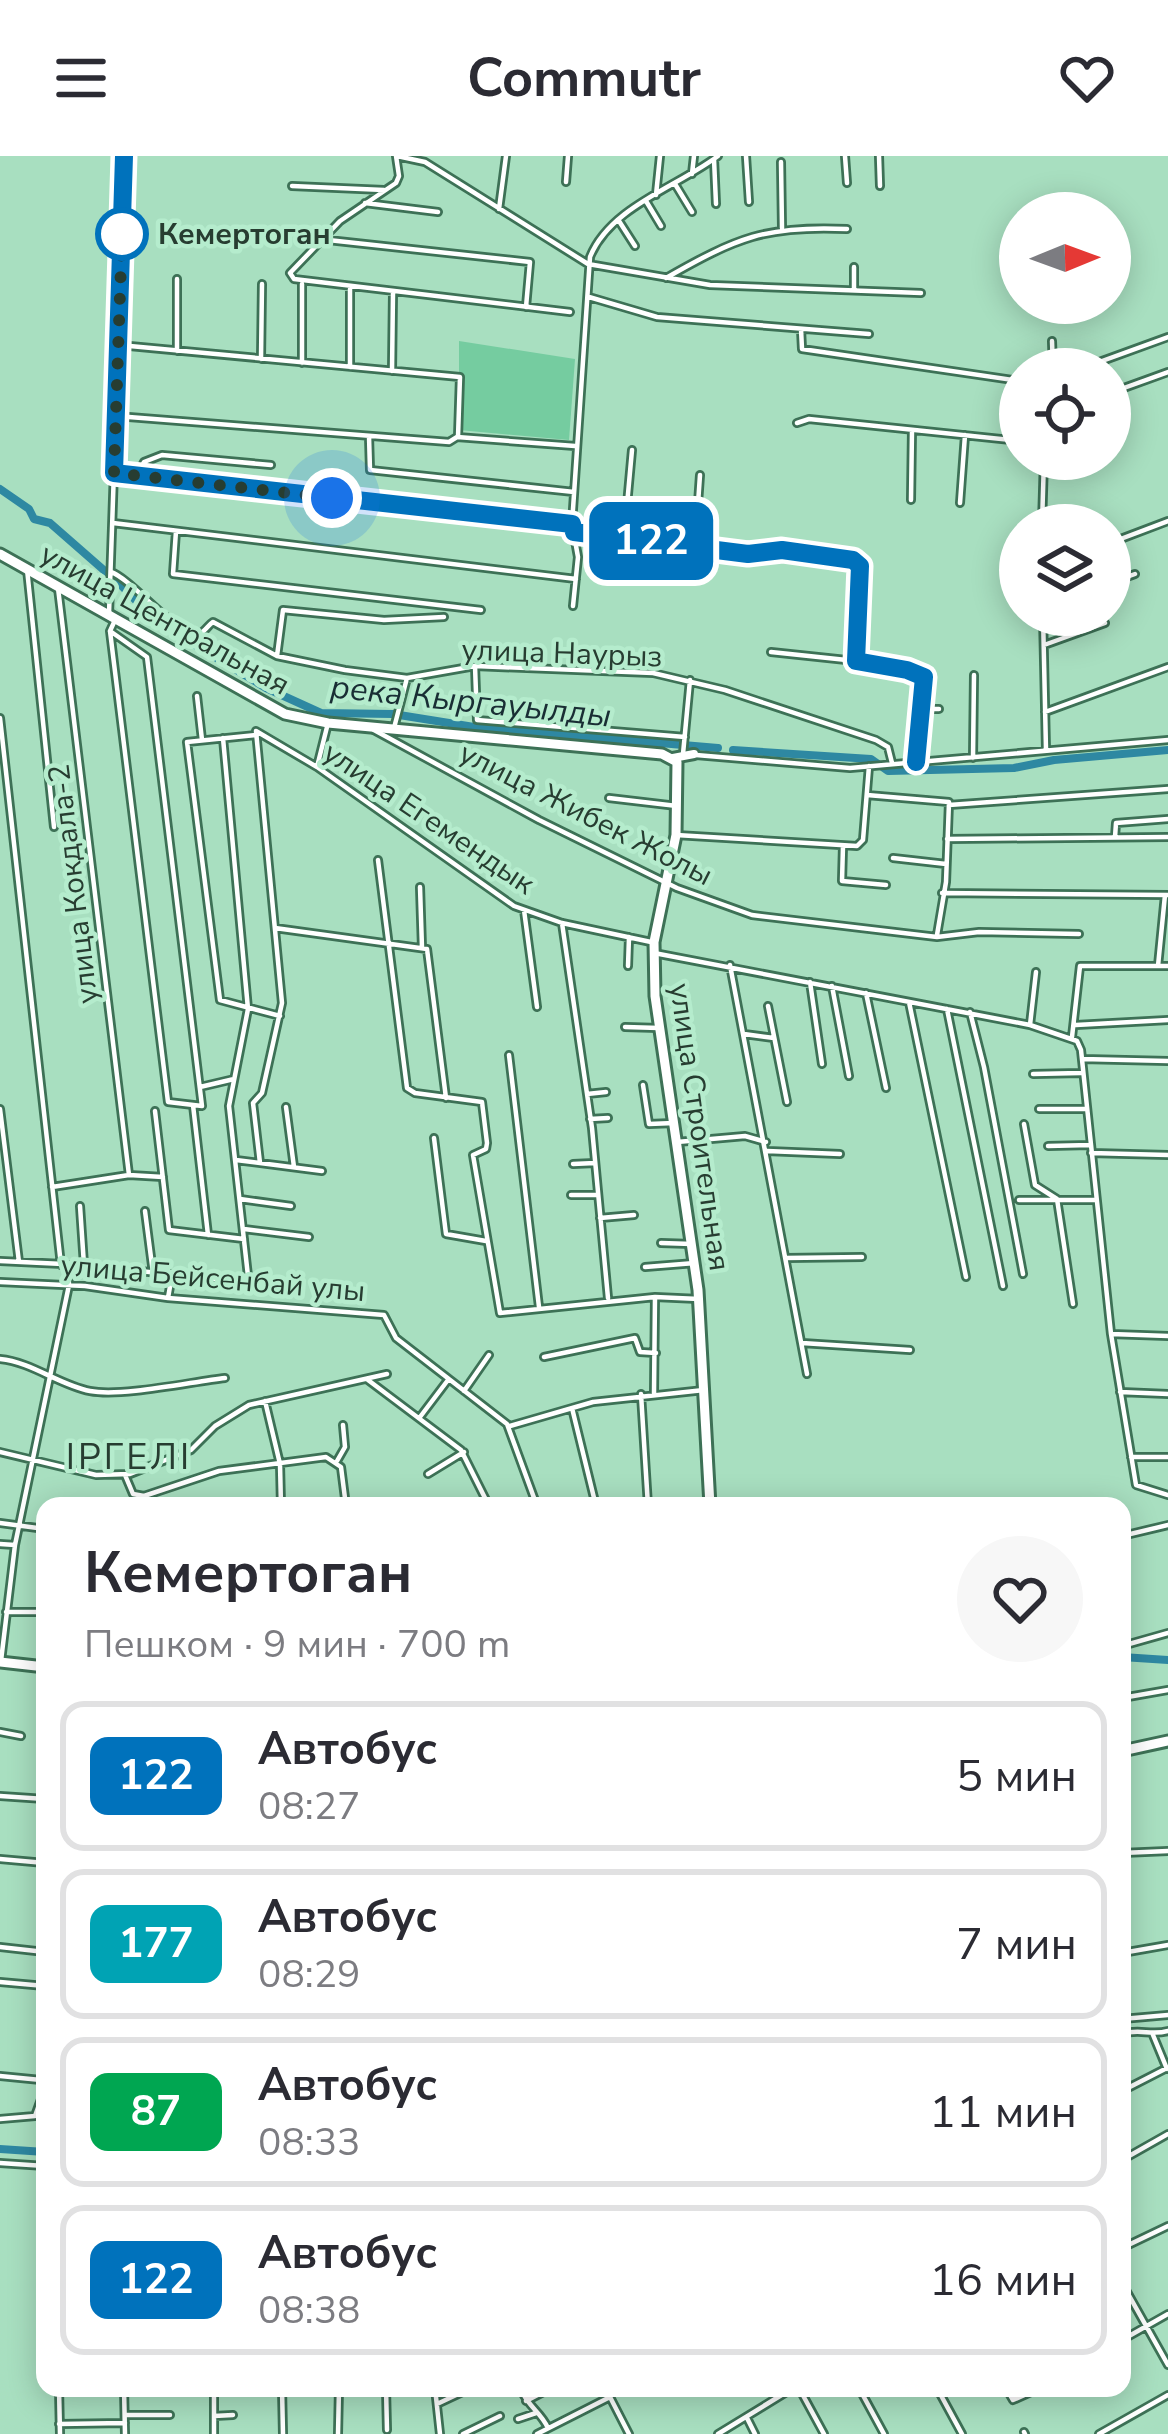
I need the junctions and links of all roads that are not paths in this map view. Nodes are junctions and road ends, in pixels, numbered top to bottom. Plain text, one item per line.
1 (124, 156) edge
2 (396, 156) edge
3 (506, 156) edge
4 (568, 156) edge
5 (660, 156) edge
6 (694, 156) edge
7 (746, 156) edge
8 (845, 156) edge
9 (879, 156) edge
10 (716, 158) edge
11 (781, 162) dead end
12 (692, 174) junction
13 (566, 182) dead end
14 (847, 183) dead end
15 (674, 184) junction
16 (292, 186) dead end
17 (880, 186) dead end
18 (384, 190) junction
19 (656, 195) junction
20 (646, 201) junction
21 (749, 202) dead end
22 (365, 203) junction
23 (716, 204) dead end
24 (499, 209) junction
25 (438, 212) dead end
26 (692, 212) dead end
27 (619, 221) junction
28 (661, 226) dead end
29 (782, 228) junction
30 (848, 229) dead end
31 (320, 239) junction
32 (634, 246) dead end
33 (588, 264) junction
34 (854, 267) dead end
35 (666, 278) junction
36 (177, 279) dead end
37 (302, 282) junction
38 (262, 284) dead end
39 (350, 288) junction
40 (854, 290) junction
41 (393, 292) junction
42 (921, 293) dead end
43 (589, 297) junction
44 (526, 307) junction
45 (570, 312) dead end
46 (801, 328) junction
47 (868, 334) dead end
48 (1168, 337) edge
49 (1052, 341) dead end
50 (119, 345) junction
51 (1052, 348) edge
52 (1131, 350) edge
53 (177, 351) junction
54 (261, 359) junction
55 (302, 362) junction
56 (350, 367) junction
57 (392, 371) junction
58 (1168, 372) edge
59 (999, 378) edge
60 (1131, 385) edge
61 (116, 416) junction
62 (797, 423) dead end
63 (912, 430) junction
64 (965, 435) junction
65 (369, 436) junction
66 (458, 437) junction
67 (999, 439) edge
68 (578, 446) junction
69 (632, 450) dead end
70 (271, 465) dead end
71 (114, 473) junction
72 (700, 475) dead end
73 (137, 476) junction
74 (575, 493) junction
75 (910, 500) dead end
76 (960, 503) dead end
77 (1168, 521) edge
78 (113, 523) junction
79 (573, 528) junction
80 (176, 531) junction
81 (1131, 535) edge
82 (624, 538) junction
83 (695, 547) junction
84 (0, 554) edge
85 (27, 569) junction
86 (111, 572) junction
87 (1135, 574) dead end
88 (1131, 575) edge
89 (576, 579) junction
90 (58, 588) junction
91 (573, 606) dead end
92 (481, 610) dead end
93 (112, 616) junction
94 (443, 617) dead end
95 (110, 631) junction
96 (1044, 636) edge
97 (1069, 636) edge
98 (1044, 645) junction
99 (771, 652) dead end
100 (277, 656) junction
101 (856, 661) junction
102 (475, 666) junction
103 (1168, 667) edge
104 (974, 675) dead end
105 (406, 678) junction
106 (690, 680) junction
107 (197, 696) dead end
108 (923, 710) junction
109 (939, 710) dead end
110 (1045, 712) junction
111 (0, 718) edge
112 (328, 723) junction
113 (395, 724) junction
114 (370, 726) junction
115 (574, 728) junction
116 (257, 733) junction
117 (223, 738) junction
118 (202, 740) junction
119 (1168, 740) edge
120 (573, 743) junction
121 (684, 748) junction
122 (1046, 750) junction
123 (973, 758) junction
124 (916, 762) junction
125 (889, 764) junction
126 (872, 766) junction
127 (317, 767) junction
128 (1168, 789) edge
129 (867, 795) junction
130 (609, 798) dead end
131 (949, 805) junction
132 (677, 806) junction
133 (1168, 820) edge
134 (54, 827) dead end
135 (676, 835) junction
136 (1115, 837) junction
137 (1168, 837) edge
138 (947, 839) junction
139 (843, 846) junction
140 (893, 858) dead end
141 (378, 860) dead end
142 (946, 864) junction
143 (667, 882) junction
144 (886, 885) dead end
145 (420, 887) dead end
146 (942, 893) junction
147 (1166, 896) edge
148 (524, 910) junction
149 (562, 923) junction
150 (275, 928) junction
151 (1078, 934) dead end
152 (937, 937) junction
153 (629, 938) junction
154 (389, 944) junction
155 (422, 948) junction
156 (654, 948) junction
157 (730, 965) junction
158 (628, 966) dead end
159 (1158, 966) junction
160 (1168, 966) edge
161 (1036, 972) dead end
162 (810, 982) junction
163 (832, 986) junction
164 (866, 993) junction
165 (910, 1002) junction
166 (768, 1006) dead end
167 (537, 1007) dead end
168 (248, 1009) junction
169 (947, 1009) junction
170 (970, 1012) junction
171 (280, 1016) junction
172 (1168, 1020) edge
173 (1030, 1024) junction
174 (1076, 1025) junction
175 (625, 1027) dead end
176 (659, 1028) junction
177 (744, 1034) junction
178 (1072, 1037) junction
179 (775, 1038) junction
180 (509, 1055) dead end
181 (1082, 1059) junction
182 (1168, 1061) edge
183 (822, 1064) dead end
184 (1083, 1073) junction
185 (1033, 1074) dead end
186 (849, 1076) dead end
187 (234, 1078) junction
188 (643, 1085) dead end
189 (200, 1087) junction
190 (886, 1088) dead end
191 (606, 1092) dead end
192 (586, 1094) junction
193 (446, 1099) junction
194 (788, 1102) dead end
195 (193, 1105) junction
196 (286, 1107) dead end
197 (0, 1109) edge
198 (1039, 1109) dead end
199 (1087, 1109) junction
200 (155, 1111) dead end
201 (608, 1118) dead end
202 (590, 1119) junction
203 (674, 1123) junction
204 (1024, 1124) dead end
205 (434, 1138) dead end
206 (677, 1142) junction
207 (1048, 1146) dead end
208 (766, 1147) junction
209 (1090, 1149) junction
210 (840, 1154) dead end
211 (1168, 1155) edge
212 (236, 1160) junction
213 (260, 1163) junction
214 (573, 1163) dead end
215 (595, 1163) junction
216 (294, 1167) junction
217 (322, 1171) dead end
218 (129, 1175) junction
219 (163, 1177) junction
220 (52, 1187) junction
221 (571, 1195) dead end
222 (598, 1195) junction
223 (240, 1199) junction
224 (1058, 1199) junction
225 (1019, 1200) dead end
226 (1095, 1200) junction
227 (80, 1206) dead end
228 (291, 1206) dead end
229 (145, 1211) dead end
230 (634, 1214) dead end
231 (600, 1218) junction
232 (244, 1228) junction
233 (208, 1234) junction
234 (308, 1237) dead end
235 (244, 1239) junction
236 (486, 1241) junction
237 (661, 1243) dead end
238 (692, 1244) junction
239 (862, 1257) dead end
240 (786, 1258) junction
241 (0, 1262) edge
242 (19, 1262) junction
243 (84, 1264) junction
244 (695, 1264) junction
245 (64, 1265) junction
246 (645, 1267) dead end
247 (153, 1273) junction
248 (1022, 1274) dead end
249 (172, 1275) junction
250 (966, 1277) dead end
251 (0, 1282) edge
252 (69, 1285) junction
253 (1003, 1286) dead end
254 (168, 1298) junction
255 (655, 1298) junction
256 (699, 1299) junction
257 (609, 1301) junction
258 (1073, 1304) dead end
259 (539, 1307) junction
260 (1111, 1334) junction
261 (1168, 1336) edge
262 (802, 1343) junction
263 (910, 1350) dead end
264 (656, 1353) junction
265 (489, 1355) dead end
266 (544, 1357) dead end
267 (0, 1358) edge
268 (387, 1374) dead end
269 (807, 1374) dead end
270 (50, 1375) junction
271 (225, 1378) dead end
272 (367, 1379) junction
273 (448, 1380) junction
274 (704, 1390) junction
275 (464, 1391) junction
276 (654, 1393) junction
277 (1120, 1393) junction
278 (641, 1394) junction
279 (1168, 1394) edge
280 (265, 1401) junction
281 (572, 1408) junction
282 (420, 1418) junction
283 (343, 1425) dead end
284 (508, 1426) junction
285 (0, 1452) edge
286 (464, 1453) junction
287 (1131, 1456) junction
288 (1168, 1457) edge
289 (33, 1461) junction
290 (337, 1461) junction
291 (280, 1464) junction
292 (428, 1474) dead end
293 (125, 1475) junction
294 (1168, 1495) edge
295 (281, 1497) edge
296 (345, 1497) edge
297 (485, 1497) edge
298 (534, 1497) edge
299 (594, 1497) edge
300 (647, 1497) edge
301 (710, 1497) edge
302 (0, 1523) edge
303 (1168, 1525) edge
304 (19, 1528) junction
305 (36, 1529) edge
306 (1131, 1534) edge
307 (0, 1544) edge
308 (15, 1545) junction
309 (6, 1612) junction
310 (36, 1612) edge
311 (1168, 1633) edge
312 (1131, 1643) edge
313 (0, 1663) edge
314 (36, 1666) edge
315 (1168, 1690) edge
316 (1131, 1697) edge
317 (0, 1732) edge
318 (21, 1736) dead end
319 (1168, 1741) edge
320 (1131, 1749) edge
321 (0, 1796) edge
322 (36, 1798) edge
323 (1168, 1852) edge
324 (1131, 1853) edge
325 (0, 1859) edge
326 (36, 1861) edge
327 (1168, 1946) edge
328 (0, 1947) edge
329 (36, 1951) edge
330 (1131, 1952) edge
331 (0, 1982) edge
332 (36, 1985) edge
333 (1168, 2015) edge
334 (1131, 2017) edge
335 (1168, 2031) edge
336 (1131, 2032) edge
337 (1153, 2036) junction
338 (1167, 2069) edge
339 (0, 2076) edge
340 (36, 2080) edge
341 (1131, 2087) edge
342 (36, 2113) edge
343 (0, 2119) edge
344 (1168, 2134) edge
345 (1131, 2154) edge
346 (0, 2163) edge
347 (36, 2165) edge
348 (1168, 2226) edge
349 (1131, 2244) edge
350 (1131, 2298) edge
351 (1168, 2314) edge
352 (1147, 2326) junction
353 (1131, 2335) edge
354 (1168, 2365) edge
355 (1168, 2395) edge
356 (58, 2397) edge
357 (124, 2397) edge
358 (214, 2397) edge
359 (283, 2397) edge
360 (339, 2397) edge
361 (386, 2397) edge
362 (436, 2397) edge
363 (452, 2397) edge
364 (524, 2397) edge
365 (534, 2397) edge
366 (780, 2397) edge
367 (801, 2397) edge
368 (864, 2397) edge
369 (942, 2397) edge
370 (526, 2401) junction
371 (437, 2404) junction
372 (536, 2413) junction
373 (170, 2415) dead end
374 (233, 2415) dead end
375 (214, 2416) junction
376 (500, 2416) dead end
377 (746, 2417) junction
378 (125, 2419) junction
379 (518, 2420) dead end
380 (59, 2424) junction
381 (548, 2428) junction
382 (387, 2430) dead end
383 (60, 2434) edge
384 (125, 2434) edge
385 (214, 2434) edge
386 (283, 2434) edge
387 (338, 2434) edge
388 (440, 2434) edge
389 (463, 2434) edge
390 (537, 2434) edge
391 (628, 2434) edge
392 (718, 2434) edge
393 (755, 2434) edge
394 (824, 2434) edge
395 (884, 2434) edge
396 (962, 2434) edge
397 (1099, 2434) edge

1 - 50 street
2 - 18 street
2 - 24 street
3 - 24 street
4 - 13 street
5 - 19 street
6 - 12 street
7 - 21 street
8 - 14 street
9 - 17 street
10 - 12 street
10 - 23 street
11 - 29 street
12 - 15 street
15 - 19 street
15 - 26 street
16 - 18 street
18 - 22 street
19 - 20 street
20 - 27 street
20 - 28 street
22 - 25 street
22 - 31 street
24 - 33 street
27 - 32 street
27 - 33 street
29 - 30 street
29 - 35 street
31 - 37 street
31 - 44 street
33 - 35 street
33 - 43 street
34 - 40 street
35 - 40 street
36 - 53 street
37 - 39 street
37 - 55 street
38 - 54 street
39 - 41 street
39 - 56 street
40 - 42 street
41 - 44 street
41 - 57 street
43 - 46 street
43 - 68 street
44 - 45 street
46 - 47 street
46 - 59 street
48 - 52 street
49 - 51 street
50 - 53 street
50 - 61 street
53 - 54 street
54 - 55 street
55 - 56 street
56 - 57 street
57 - 66 street
58 - 60 street
61 - 65 street
61 - 71 street
62 - 63 street
63 - 64 street
63 - 75 street
64 - 67 street
64 - 76 street
65 - 66 street
65 - 74 street
66 - 68 street
68 - 74 street
69 - 82 street
70 - 73 street
71 - 73 street
71 - 78 street
72 - 83 street
73 - 79 street
74 - 79 street
77 - 81 street
78 - 80 street
78 - 86 street
79 - 82 street
79 - 89 street
80 - 89 street
80 - 92 street
82 - 83 street
83 - 101 street
84 - 85 main road, улица Центральная
85 - 90 main road, улица Центральная
85 - 134 street
86 - 93 street
86 - 100 street, улица Наурыз
87 - 88 street
89 - 91 street
90 - 93 main road, улица Центральная
90 - 218 street, улица Кокдала-2
93 - 95 street
93 - 112 main road, улица Центральная
94 - 100 street
95 - 189 street
95 - 195 street
96 - 98 street
97 - 98 street
98 - 110 street
99 - 101 street
100 - 105 street, улица Наурыз
101 - 108 street
102 - 105 street, улица Наурыз
102 - 106 street, улица Наурыз
102 - 115 street
103 - 110 street
104 - 123 street
105 - 113 street
106 - 121 street, улица Наурыз
106 - 125 street, улица Наурыз
107 - 118 street
108 - 109 street
108 - 124 street
110 - 122 street
111 - 220 street
112 - 114 main road, улица Центральная
112 - 127 street
113 - 114 main road, улица Центральная
113 - 120 main road, улица Центральная
114 - 143 street, улица Жибек Жолы
115 - 120 street
115 - 121 street
116 - 117 street
116 - 127 street, улица Егемендык
116 - 150 street
117 - 118 street
117 - 168 street
118 - 168 street
119 - 122 street, улица Центральная
120 - 121 main road, улица Центральная
121 - 126 street, улица Центральная
121 - 132 main road, улица Строительная
122 - 123 street, улица Центральная
123 - 124 street, улица Центральная
124 - 125 street, улица Центральная
125 - 126 street, улица Центральная
126 - 129 street
127 - 148 street, улица Егемендык
128 - 131 street
129 - 131 street
129 - 139 street
130 - 132 street
131 - 138 street
132 - 135 main road, улица Строительная
133 - 136 street
135 - 139 street
135 - 143 main road, улица Строительная
136 - 137 street
136 - 138 street
138 - 142 street
139 - 144 street
140 - 142 street
141 - 154 street
142 - 146 street
143 - 152 street, улица Жибек Жолы
143 - 156 main road, улица Строительная
145 - 155 street
146 - 147 street
146 - 152 street
147 - 159 street
148 - 149 street, улица Егемендык
148 - 167 street
149 - 153 street, улица Егемендык
149 - 192 street
150 - 154 street
150 - 171 street
151 - 152 street, улица Жибек Жолы
153 - 156 street, улица Егемендык
153 - 158 street
154 - 155 street
154 - 193 street
155 - 193 street
156 - 157 street, улица Егемендык
156 - 176 main road, улица Строительная
157 - 162 street, улица Егемендык
157 - 177 street
159 - 160 street
159 - 174 street
161 - 173 street
162 - 163 street, улица Егемендык
162 - 183 street
163 - 164 street, улица Егемендык
163 - 186 street
164 - 165 street, улица Егемендык
164 - 190 street
165 - 169 street, улица Егемендык
165 - 250 street
166 - 179 street
168 - 171 street
168 - 187 street
169 - 170 street, улица Егемендык
169 - 253 street
170 - 173 street, улица Егемендык
170 - 248 street
171 - 213 street
172 - 174 street
173 - 178 street, улица Егемендык
174 - 178 street
175 - 176 street
176 - 203 main road, улица Строительная
177 - 179 street
177 - 208 street
178 - 181 street, улица Егемендык
179 - 194 street
180 - 259 street
181 - 182 street
181 - 184 street
184 - 185 street
184 - 199 street
187 - 189 street
187 - 212 street
188 - 203 street
189 - 195 street
191 - 192 street
192 - 202 street
193 - 236 street
195 - 233 street
196 - 216 street
197 - 242 street
198 - 199 street
199 - 209 street
200 - 219 street
201 - 202 street
202 - 215 street
203 - 206 main road, улица Строительная
204 - 224 street
205 - 236 street
206 - 208 street
206 - 238 main road, улица Строительная
207 - 209 street
208 - 210 street
208 - 240 street
209 - 211 street
209 - 226 street
212 - 213 street
212 - 223 street
213 - 216 street
214 - 215 street
215 - 222 street
216 - 217 street
218 - 219 street
218 - 220 street
219 - 233 street
220 - 245 street
221 - 222 street
222 - 231 street
223 - 228 street
223 - 232 street
224 - 225 street
224 - 226 street
224 - 258 street
226 - 260 street
227 - 243 street
229 - 247 street
230 - 231 street
231 - 257 street
232 - 234 street
232 - 235 street
233 - 235 street
235 - 249 street
236 - 259 street
237 - 238 street
238 - 244 main road, улица Строительная
239 - 240 street
240 - 262 street
241 - 242 street
242 - 245 street
243 - 245 street
243 - 247 street
244 - 246 street
244 - 256 main road, улица Строительная
245 - 252 street
247 - 249 street
249 - 254 street
251 - 252 street, улица Бейсенбай улы
252 - 254 street, улица Бейсенбай улы
252 - 270 street
254 - 273 street, улица Бейсенбай улы
255 - 256 street
255 - 257 street
255 - 264 street
256 - 274 main road, улица Строительная
257 - 259 street
260 - 261 street
260 - 277 street
262 - 263 street
262 - 269 street
264 - 266 street
264 - 276 street
265 - 275 street
267 - 270 street
268 - 272 street
270 - 271 street
270 - 289 street
272 - 280 street
272 - 282 street
273 - 275 street, улица Бейсенбай улы
273 - 282 street
274 - 276 street
274 - 301 main road, улица Строительная
275 - 284 street, улица Бейсенбай улы
276 - 278 street
277 - 279 street
277 - 287 street
278 - 281 street
278 - 300 street
280 - 291 street
280 - 293 street
281 - 284 street
281 - 299 street
282 - 286 street
283 - 290 street
284 - 298 street
285 - 289 street
286 - 292 street
286 - 297 street
287 - 288 street
287 - 294 street
289 - 293 street
289 - 304 street
290 - 291 street
290 - 296 street
291 - 293 street
291 - 295 street
302 - 304 street
303 - 306 street
304 - 305 street
304 - 308 street
307 - 308 street
308 - 309 street
309 - 310 street
309 - 313 street
311 - 312 street
313 - 314 main road
315 - 316 street
317 - 318 street
319 - 320 main road
321 - 322 street
323 - 324 street
325 - 326 street
327 - 330 street
328 - 329 street
331 - 332 street
333 - 334 street
335 - 337 street
336 - 337 street
337 - 338 street
338 - 341 street
339 - 340 street
342 - 343 street
344 - 345 street
346 - 347 street
348 - 349 street
350 - 352 street
351 - 352 street
352 - 353 street
352 - 354 street
355 - 397 street
356 - 380 street
357 - 378 street
358 - 375 street
359 - 386 street
360 - 387 street
361 - 382 street
362 - 371 street
363 - 371 street
364 - 370 street
365 - 370 street
366 - 377 street
367 - 394 street
368 - 395 street
369 - 396 street
370 - 372 street
371 - 388 street
372 - 379 street
372 - 381 street
373 - 378 street
374 - 375 street
375 - 385 street
376 - 389 street
377 - 392 street
377 - 393 street
378 - 380 street
378 - 384 street
380 - 383 street
381 - 390 street
381 - 391 street

